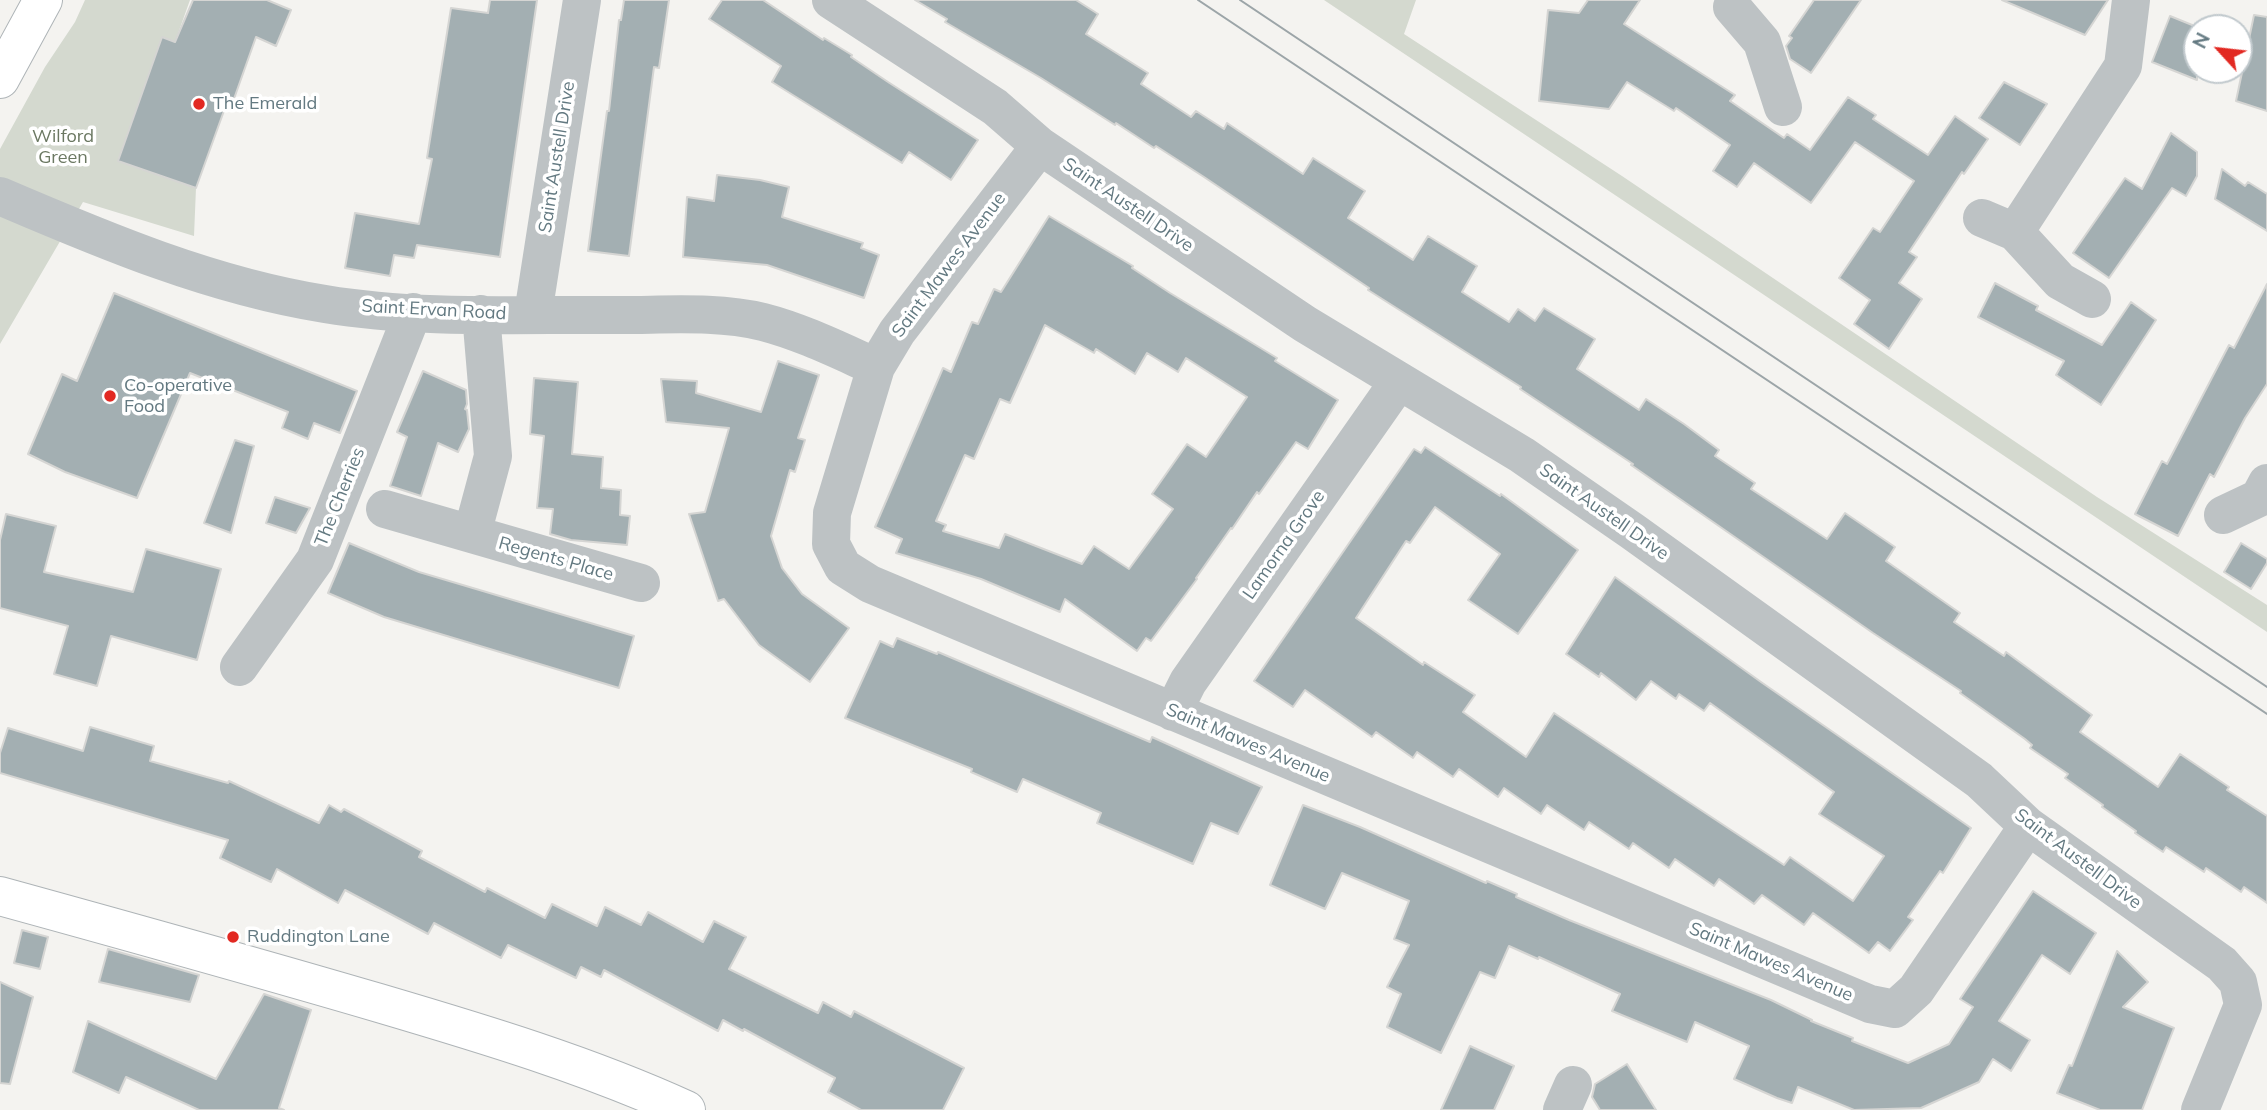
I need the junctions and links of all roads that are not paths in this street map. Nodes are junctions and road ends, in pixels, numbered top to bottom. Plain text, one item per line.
1 (43, 0) edge
2 (582, 0) edge
3 (831, 0) edge
4 (2131, 0) edge
5 (1725, 2) edge
6 (1, 75) edge
7 (1783, 107) dead end
8 (1040, 146) junction
9 (0, 197) edge
10 (2092, 299) dead end
11 (414, 312) junction
12 (481, 314) junction
13 (533, 314) junction
14 (876, 367) junction
15 (1399, 381) junction
16 (2267, 483) edge
17 (386, 509) dead end
18 (2223, 515) dead end
19 (472, 534) junction
20 (641, 583) dead end
21 (239, 667) dead end
22 (1173, 712) junction
23 (2028, 826) junction
24 (0, 896) edge
25 (2255, 1009) edge
26 (686, 1110) edge
27 (2200, 1110) edge

1 - 6 main road
2 - 13 street, Saint Austell Drive
3 - 8 street, Saint Austell Drive
4 - 10 street
5 - 7 street
8 - 14 street, Saint Mawes Avenue
8 - 15 street, Saint Austell Drive
9 - 11 street, Saint Ervan Road
11 - 12 street, Saint Ervan Road
11 - 21 street, The Cherries
12 - 13 street, Saint Ervan Road
12 - 19 street
13 - 14 street, Saint Ervan Road
14 - 22 street, Saint Mawes Avenue
15 - 22 street, Lamorna Grove
15 - 23 street, Saint Austell Drive
16 - 18 street
17 - 19 street, Regents Place
19 - 20 street, Regents Place
22 - 23 street, Saint Mawes Avenue
23 - 25 street, Saint Austell Drive
24 - 26 main road
25 - 27 street, Saint Austell Drive

